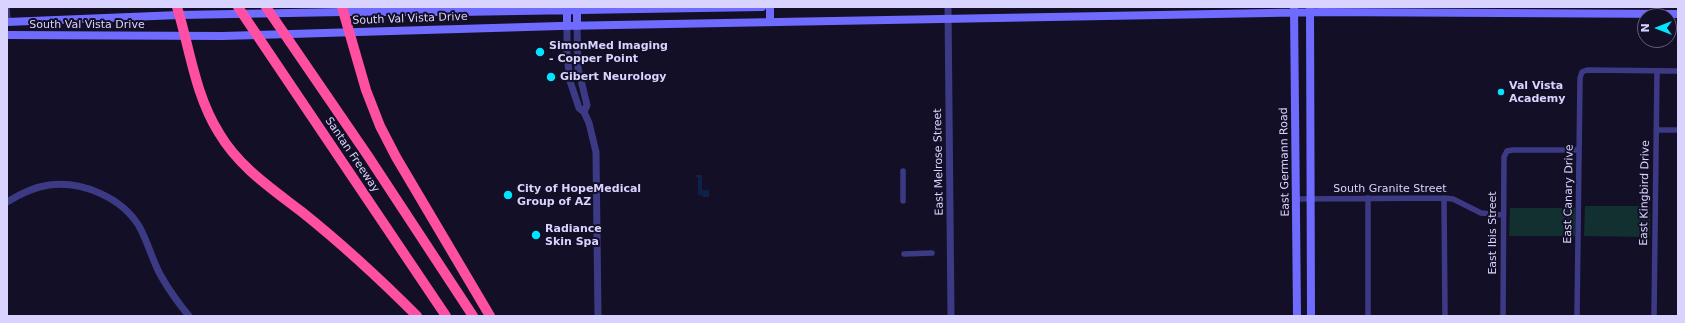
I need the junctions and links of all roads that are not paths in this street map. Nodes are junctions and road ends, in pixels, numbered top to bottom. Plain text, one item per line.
1 (7, 7) edge
2 (238, 7) edge
3 (266, 7) edge
4 (762, 7) edge
5 (770, 7) edge
6 (948, 7) edge
7 (343, 9) edge
8 (567, 9) edge
9 (577, 9) edge
10 (1294, 9) edge
11 (1310, 9) edge
12 (1448, 10) edge
13 (1566, 10) edge
14 (178, 11) edge
15 (1125, 11) edge
16 (1678, 14) edge
17 (948, 18) junction
18 (7, 22) edge
19 (770, 22) junction
20 (567, 26) junction
21 (577, 26) junction
22 (349, 33) junction
23 (7, 36) edge
24 (184, 36) junction
25 (1657, 71) junction
26 (1678, 71) edge
27 (584, 112) junction
28 (1656, 130) junction
29 (1678, 130) edge
30 (1579, 150) junction
31 (903, 171) dead end
32 (1368, 198) junction
33 (1444, 198) junction
34 (1297, 199) junction
35 (1311, 199) junction
36 (903, 201) dead end
37 (7, 202) edge
38 (1503, 215) junction
39 (932, 253) dead end
40 (904, 254) dead end
41 (189, 316) edge
42 (416, 316) edge
43 (446, 316) edge
44 (474, 316) edge
45 (490, 316) edge
46 (598, 316) edge
47 (951, 316) edge
48 (1297, 316) edge
49 (1311, 316) edge
50 (1368, 316) edge
51 (1445, 316) edge
52 (1503, 316) edge
53 (1577, 316) edge
54 (1654, 316) edge

1 - 18 street
2 - 43 highway, Santan Freeway
3 - 44 highway, Santan Freeway
4 - 9 main road, South Val Vista Drive
5 - 19 main road
6 - 17 street, East Melrose Street
7 - 8 main road, South Val Vista Drive
7 - 14 main road, South Val Vista Drive
7 - 22 highway
8 - 9 main road, South Val Vista Drive
8 - 20 main road
9 - 21 main road
10 - 11 main road, South Val Vista Drive
10 - 15 main road, South Val Vista Drive
10 - 34 main road, East Germann Road
11 - 12 main road, South Val Vista Drive
11 - 35 main road
12 - 13 main road, South Val Vista Drive
13 - 16 main road, South Val Vista Drive
14 - 18 main road, South Val Vista Drive
14 - 24 highway
15 - 17 main road, South Val Vista Drive
17 - 19 main road, South Val Vista Drive
17 - 47 street, East Melrose Street
19 - 21 main road, South Val Vista Drive
20 - 21 main road, South Val Vista Drive
20 - 22 main road, South Val Vista Drive
20 - 27 street
21 - 27 street
22 - 24 main road, South Val Vista Drive
22 - 45 highway
23 - 24 main road, South Val Vista Drive
24 - 42 highway
25 - 26 street
25 - 28 street, East Kingbird Drive
25 - 30 street, East Canary Drive
27 - 46 street
28 - 29 street
28 - 54 street, East Kingbird Drive
30 - 38 street, East Ibis Street
30 - 53 street, East Canary Drive
31 - 36 street
32 - 33 street, South Granite Street
32 - 35 street, South Granite Street
32 - 50 street
33 - 38 street, South Granite Street
33 - 51 street
34 - 35 street, South Granite Street
34 - 48 main road, East Germann Road
35 - 49 main road
37 - 41 street
38 - 52 street, East Ibis Street
39 - 40 street

